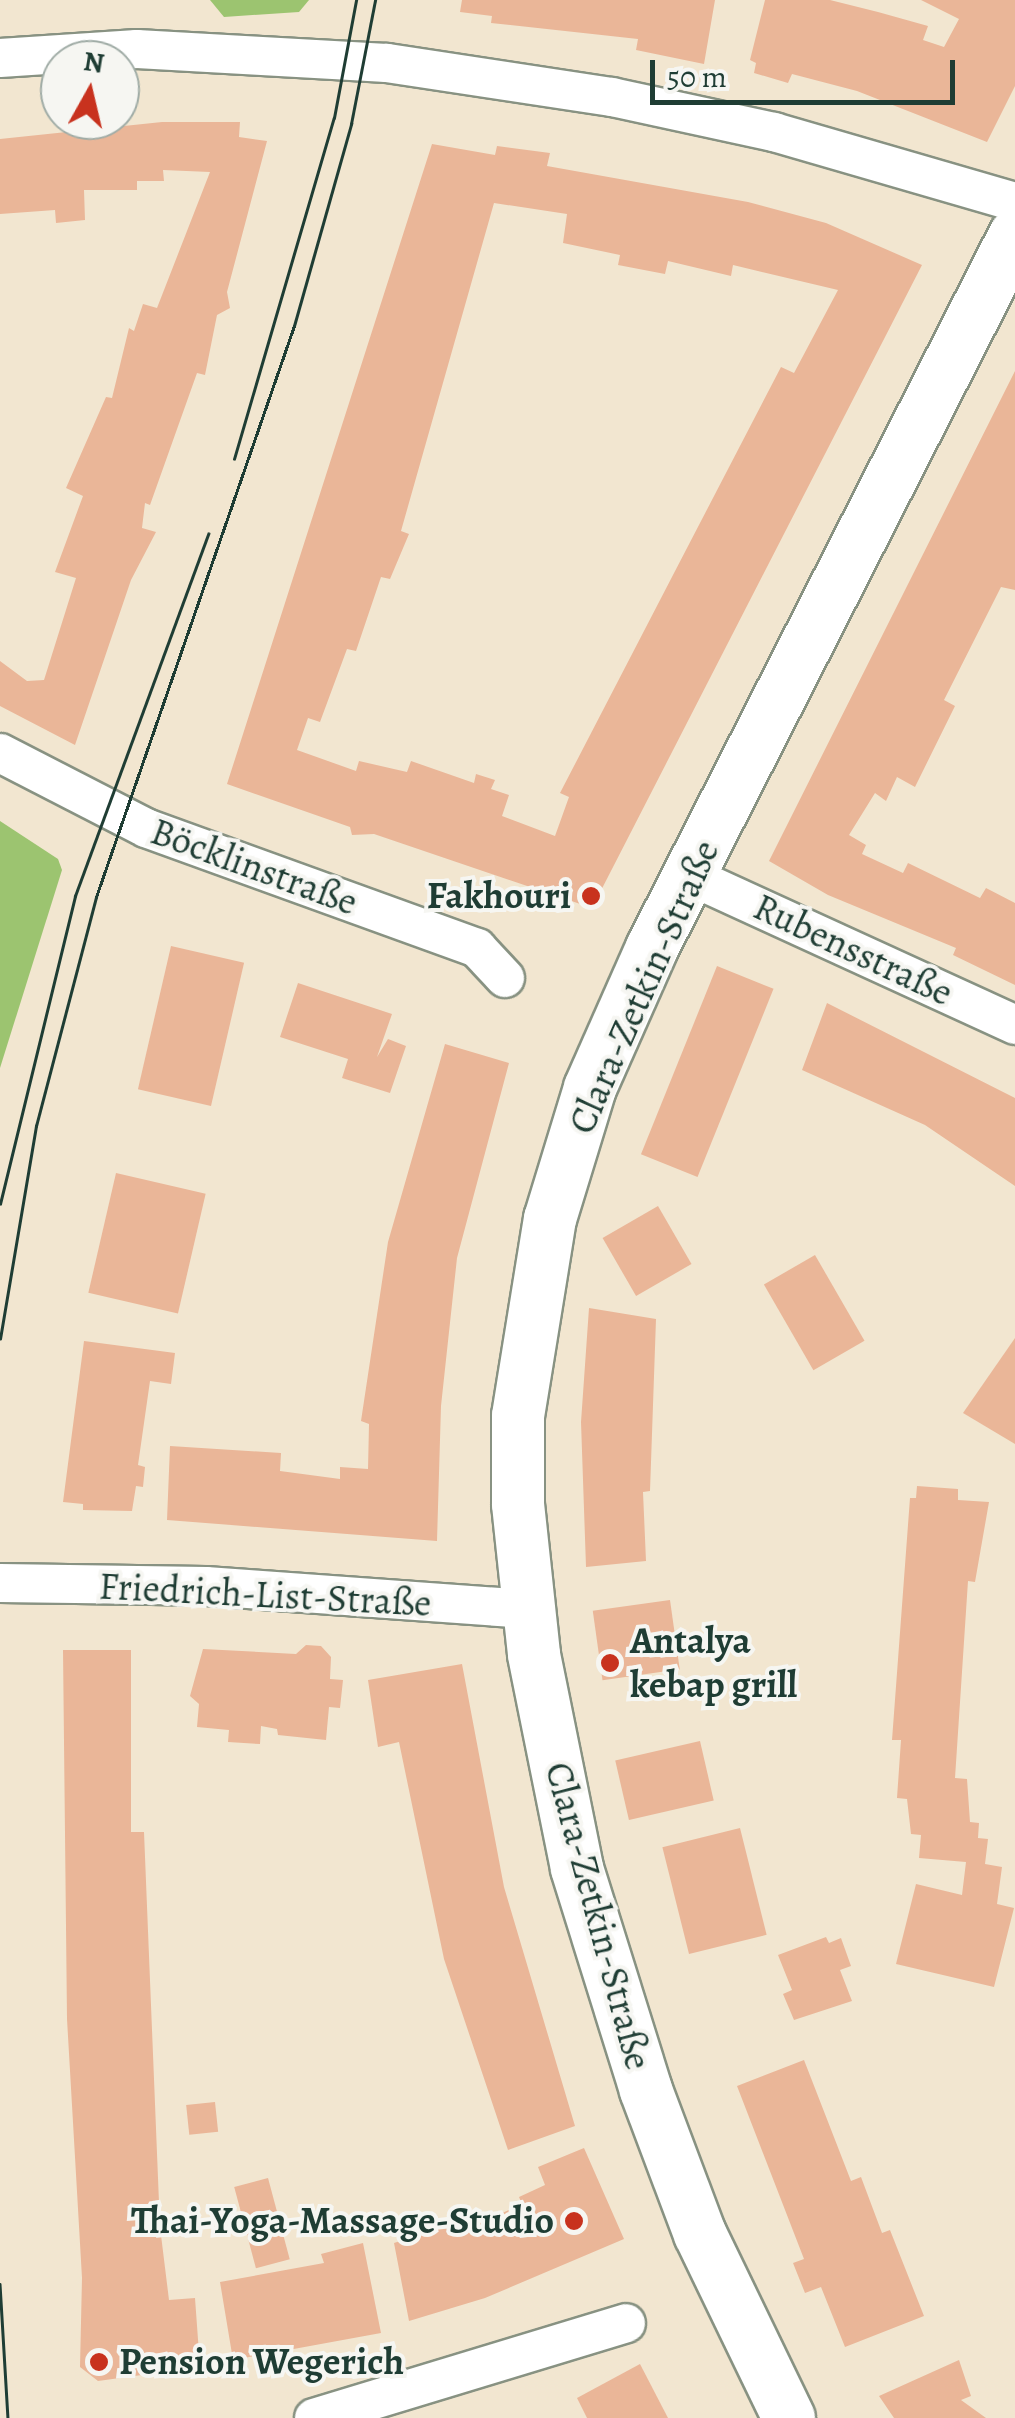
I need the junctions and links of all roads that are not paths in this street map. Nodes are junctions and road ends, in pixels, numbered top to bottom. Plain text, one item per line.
1 (0, 58) edge
2 (1015, 202) edge
3 (1015, 235) edge
4 (0, 753) edge
5 (690, 876) junction
6 (505, 978) dead end
7 (1015, 1025) edge
8 (0, 1583) edge
9 (529, 1609) junction
10 (626, 2322) dead end
11 (314, 2418) edge
12 (788, 2418) edge

1 - 2 street
3 - 5 main road, Clara-Zetkin-Straße
4 - 6 street, Böcklinstraße
5 - 7 street, Rubensstraße
5 - 9 main road, Clara-Zetkin-Straße
8 - 9 street, Friedrich-List-Straße
9 - 12 main road, Clara-Zetkin-Straße
10 - 11 street

